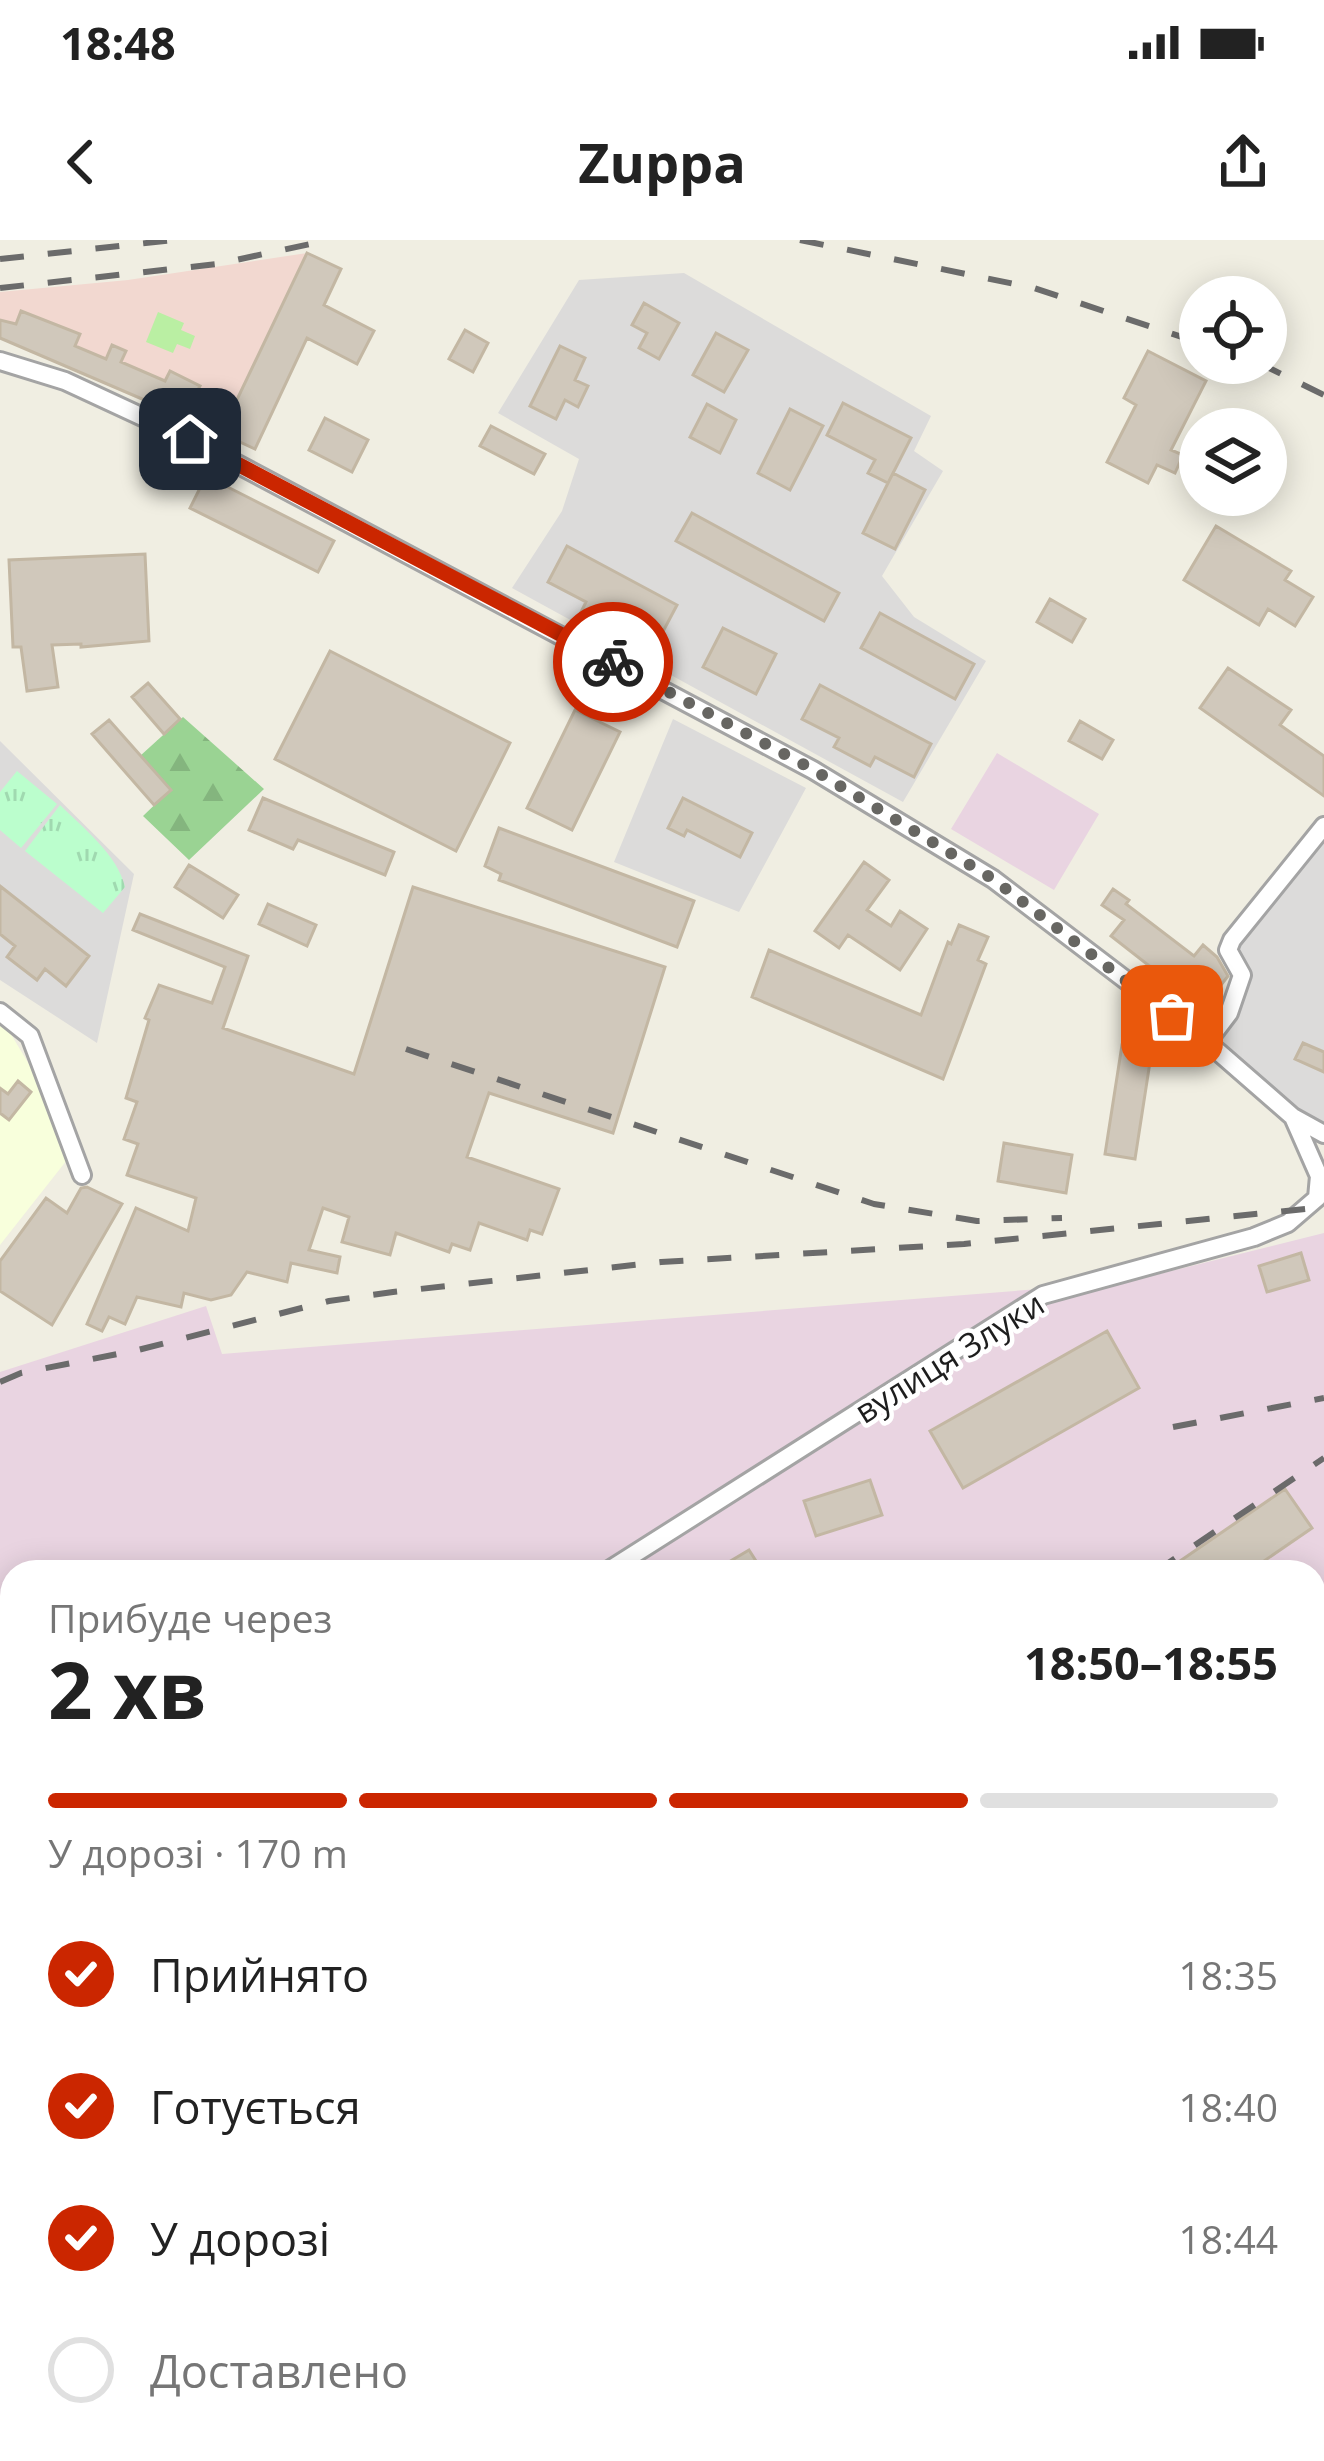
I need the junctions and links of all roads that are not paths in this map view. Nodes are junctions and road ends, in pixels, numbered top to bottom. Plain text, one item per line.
1 (0, 361) edge
2 (1324, 826) edge
3 (0, 1012) edge
4 (1207, 1042) junction
5 (1293, 1117) junction
6 (1324, 1134) edge
7 (82, 1175) dead end
8 (1320, 1197) edge
9 (625, 1560) edge

1 - 4 street
2 - 4 street
3 - 7 street
4 - 5 street
5 - 6 street
5 - 8 street, вулиця Злуки
8 - 9 street, вулиця Злуки

